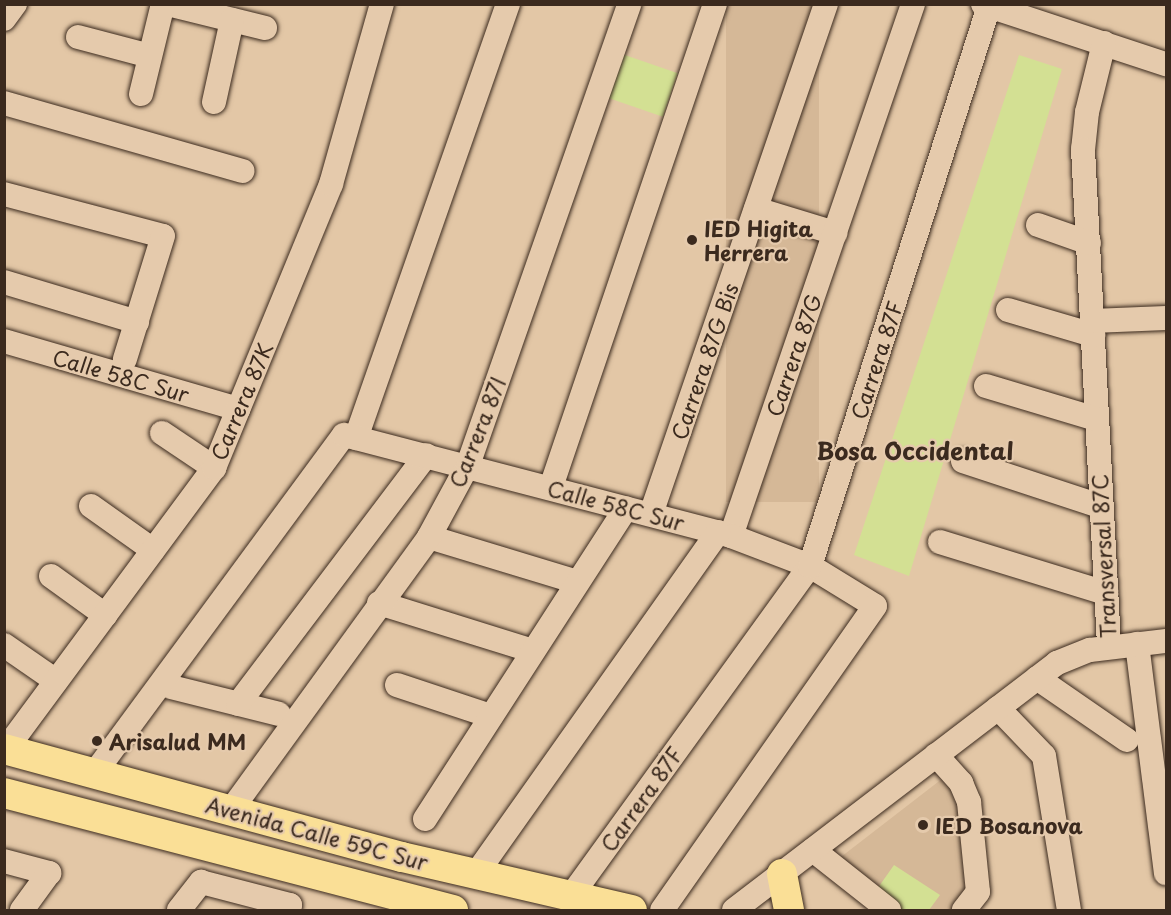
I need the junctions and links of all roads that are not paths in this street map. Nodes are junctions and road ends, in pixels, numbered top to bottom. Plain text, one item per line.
1 (15, 4) edge
2 (165, 4) edge
3 (382, 4) edge
4 (508, 4) edge
5 (629, 4) edge
6 (715, 4) edge
7 (826, 4) edge
8 (913, 4) edge
9 (986, 5) edge
10 (1050, 14) edge
11 (4, 19) edge
12 (232, 20) junction
13 (265, 28) dead end
14 (78, 37) dead end
15 (1104, 43) junction
16 (150, 56) junction
17 (1167, 64) edge
18 (141, 94) dead end
19 (214, 102) dead end
20 (4, 103) edge
21 (243, 171) dead end
22 (4, 194) edge
23 (756, 209) junction
24 (1038, 225) dead end
25 (835, 233) junction
26 (1089, 243) junction
27 (4, 282) edge
28 (1008, 310) dead end
29 (1167, 318) edge
30 (137, 322) junction
31 (1093, 328) junction
32 (4, 341) edge
33 (125, 359) dead end
34 (986, 386) dead end
35 (238, 409) junction
36 (1096, 418) junction
37 (162, 433) dead end
38 (350, 437) junction
39 (426, 455) junction
40 (963, 461) dead end
41 (468, 465) junction
42 (213, 468) junction
43 (551, 487) junction
44 (91, 506) dead end
45 (1100, 506) junction
46 (626, 507) junction
47 (651, 514) junction
48 (724, 534) junction
49 (429, 537) junction
50 (940, 542) dead end
51 (153, 550) junction
52 (810, 566) junction
53 (51, 576) dead end
54 (578, 582) junction
55 (1106, 593) junction
56 (379, 603) junction
57 (105, 615) junction
58 (1167, 641) edge
59 (1137, 644) junction
60 (4, 645) edge
61 (1109, 647) junction
62 (533, 651) junction
63 (1037, 678) junction
64 (57, 681) junction
65 (398, 685) dead end
66 (171, 687) dead end
67 (238, 704) junction
68 (998, 708) junction
69 (279, 714) dead end
70 (491, 716) junction
71 (1127, 740) dead end
72 (5, 749) edge
73 (936, 755) junction
74 (94, 774) junction
75 (4, 793) edge
76 (231, 810) junction
77 (425, 819) dead end
78 (813, 850) junction
79 (4, 861) edge
80 (1167, 873) edge
81 (476, 874) junction
82 (782, 874) junction
83 (571, 896) junction
84 (971, 901) edge
85 (288, 908) edge
86 (22, 910) edge
87 (179, 910) edge
88 (453, 910) edge
89 (632, 910) edge
90 (662, 910) edge
91 (734, 910) edge
92 (789, 910) edge
93 (889, 910) edge
94 (1069, 910) edge

1 - 11 street
2 - 12 street
2 - 16 street
3 - 35 street, Carrera 87K
4 - 38 street
5 - 41 street, Carrera 87I
6 - 43 street
7 - 23 street, Carrera 87G Bis
8 - 25 street, Carrera 87G
9 - 10 street
9 - 52 street, Carrera 87F
10 - 15 street
12 - 13 street
12 - 19 street
14 - 16 street
15 - 17 street
15 - 26 street, Transversal 87C
16 - 18 street
20 - 21 street
22 - 30 street
23 - 25 street
23 - 47 street, Carrera 87G Bis
24 - 26 street
25 - 48 street, Carrera 87G
26 - 31 street, Transversal 87C
27 - 30 street
28 - 31 street
29 - 31 street
30 - 33 street
31 - 36 street, Transversal 87C
32 - 35 street, Calle 58C Sur
34 - 36 street
35 - 42 street, Carrera 87K
36 - 45 street, Transversal 87C
37 - 42 street
38 - 39 street, Calle 58C Sur
38 - 74 street
39 - 41 street, Calle 58C Sur
39 - 67 street
40 - 45 street
41 - 43 street, Calle 58C Sur
41 - 49 street, Carrera 87I
42 - 51 street, Carrera 87K
43 - 46 street, Calle 58C Sur
44 - 51 street
45 - 55 street, Transversal 87C
46 - 47 street, Calle 58C Sur
46 - 54 street
47 - 48 street, Calle 58C Sur
48 - 52 street, Calle 58C Sur
48 - 81 street, Carrera 87G
49 - 54 street
49 - 56 street, Carrera 87I
50 - 55 street
51 - 57 street, Carrera 87K
52 - 83 street, Carrera 87F
52 - 90 street, Calle 58C Sur
53 - 57 street
54 - 62 street
55 - 61 street, Transversal 87C
56 - 62 street
56 - 76 street, Carrera 87I
57 - 64 street, Carrera 87K
58 - 59 street
59 - 61 street
59 - 80 street
60 - 64 street
61 - 63 street, Transversal 87C
62 - 70 street
63 - 68 street, Transversal 87C
63 - 71 street
64 - 72 street, Carrera 87K
65 - 70 street
66 - 67 street
67 - 69 street
68 - 73 street, Transversal 87C
68 - 94 street
70 - 77 street
72 - 74 main road, Avenida Calle 59C Sur
73 - 78 street, Transversal 87C
73 - 84 street
74 - 76 main road, Avenida Calle 59C Sur
75 - 88 main road, Avenida Calle 59C Sur
76 - 81 main road, Avenida Calle 59C Sur
78 - 82 street, Transversal 87C
78 - 93 street
79 - 86 street
81 - 83 main road, Avenida Calle 59C Sur
82 - 91 street, Transversal 87C
82 - 92 main road
83 - 89 main road, Avenida Calle 59C Sur
85 - 87 street

